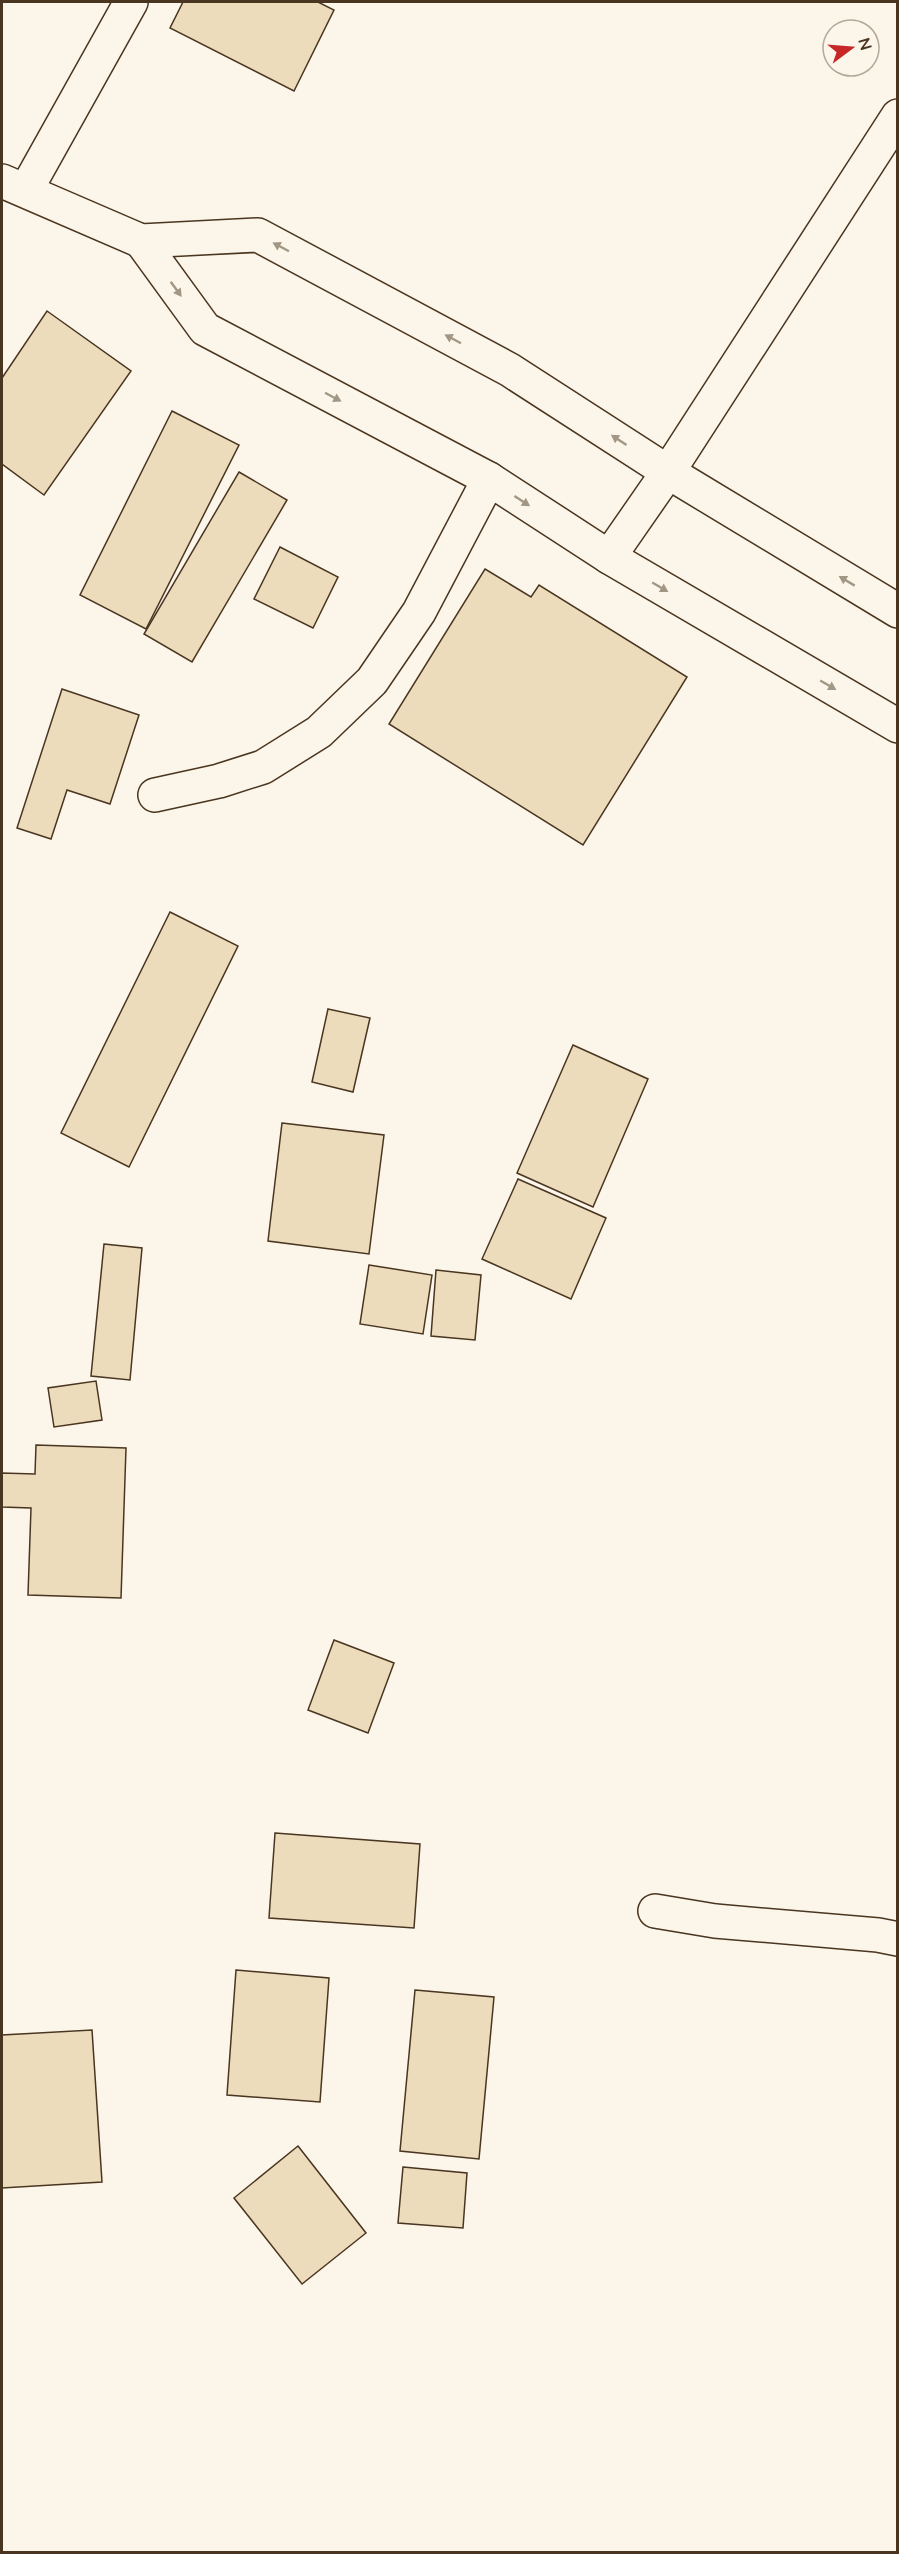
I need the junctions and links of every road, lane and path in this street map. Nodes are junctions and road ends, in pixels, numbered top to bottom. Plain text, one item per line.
1 (130, 2) edge
2 (897, 116) edge
3 (14, 186) edge
4 (141, 241) junction
5 (668, 472) junction
6 (489, 479) junction
7 (609, 557) junction
8 (897, 611) edge
9 (897, 726) edge
10 (155, 795) dead end
11 (655, 1911) dead end
12 (897, 1939) edge

1 - 3 street
2 - 5 street
3 - 4 street
5 -> 4 street
4 -> 6 street
5 - 7 street
8 -> 5 street
6 -> 7 street
6 - 10 street
7 -> 9 street
11 - 12 street

